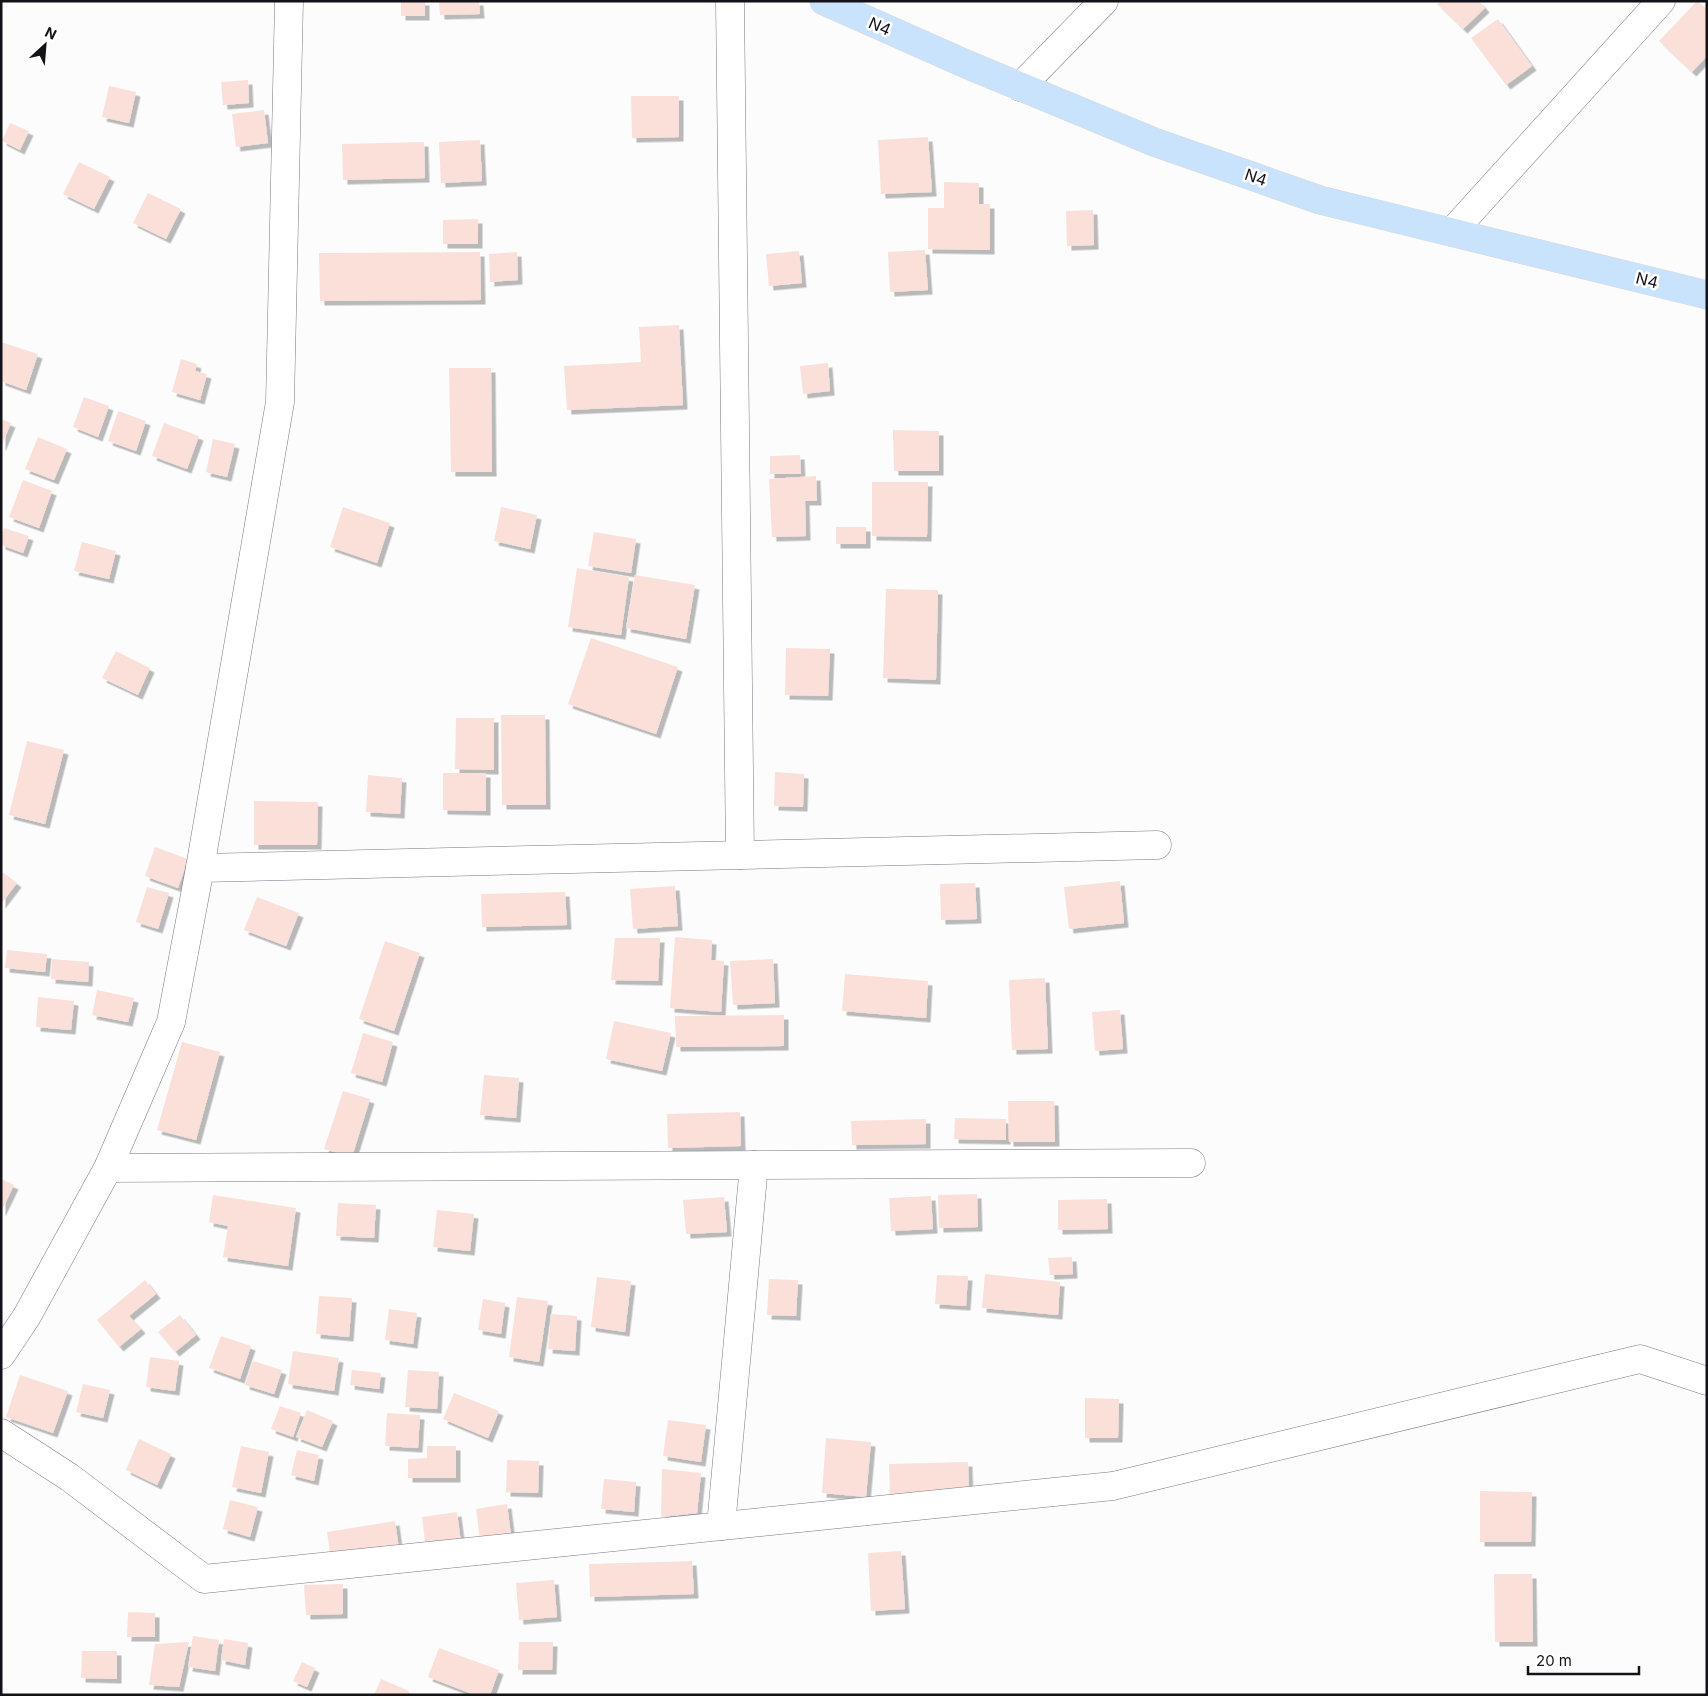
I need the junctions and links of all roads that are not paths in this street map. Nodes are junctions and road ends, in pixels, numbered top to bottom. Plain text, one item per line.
1 (289, 1) edge
2 (730, 1) edge
3 (824, 1) edge
4 (1104, 1) edge
5 (1662, 1) edge
6 (1020, 87) junction
7 (1452, 232) junction
8 (1707, 295) edge
9 (1158, 845) dead end
10 (740, 855) junction
11 (200, 868) junction
12 (1191, 1163) dead end
13 (754, 1165) junction
14 (108, 1168) junction
15 (1, 1355) edge
16 (1707, 1381) edge
17 (1, 1433) edge
18 (721, 1526) junction

1 - 11 street
2 - 10 street
3 - 6 main road, N4
4 - 6 street
5 - 7 street
6 - 7 main road, N4
7 - 8 main road, N4
9 - 10 street
10 - 11 street
11 - 14 street
12 - 13 street
13 - 14 street
13 - 18 street
14 - 15 street
16 - 18 street
17 - 18 street

